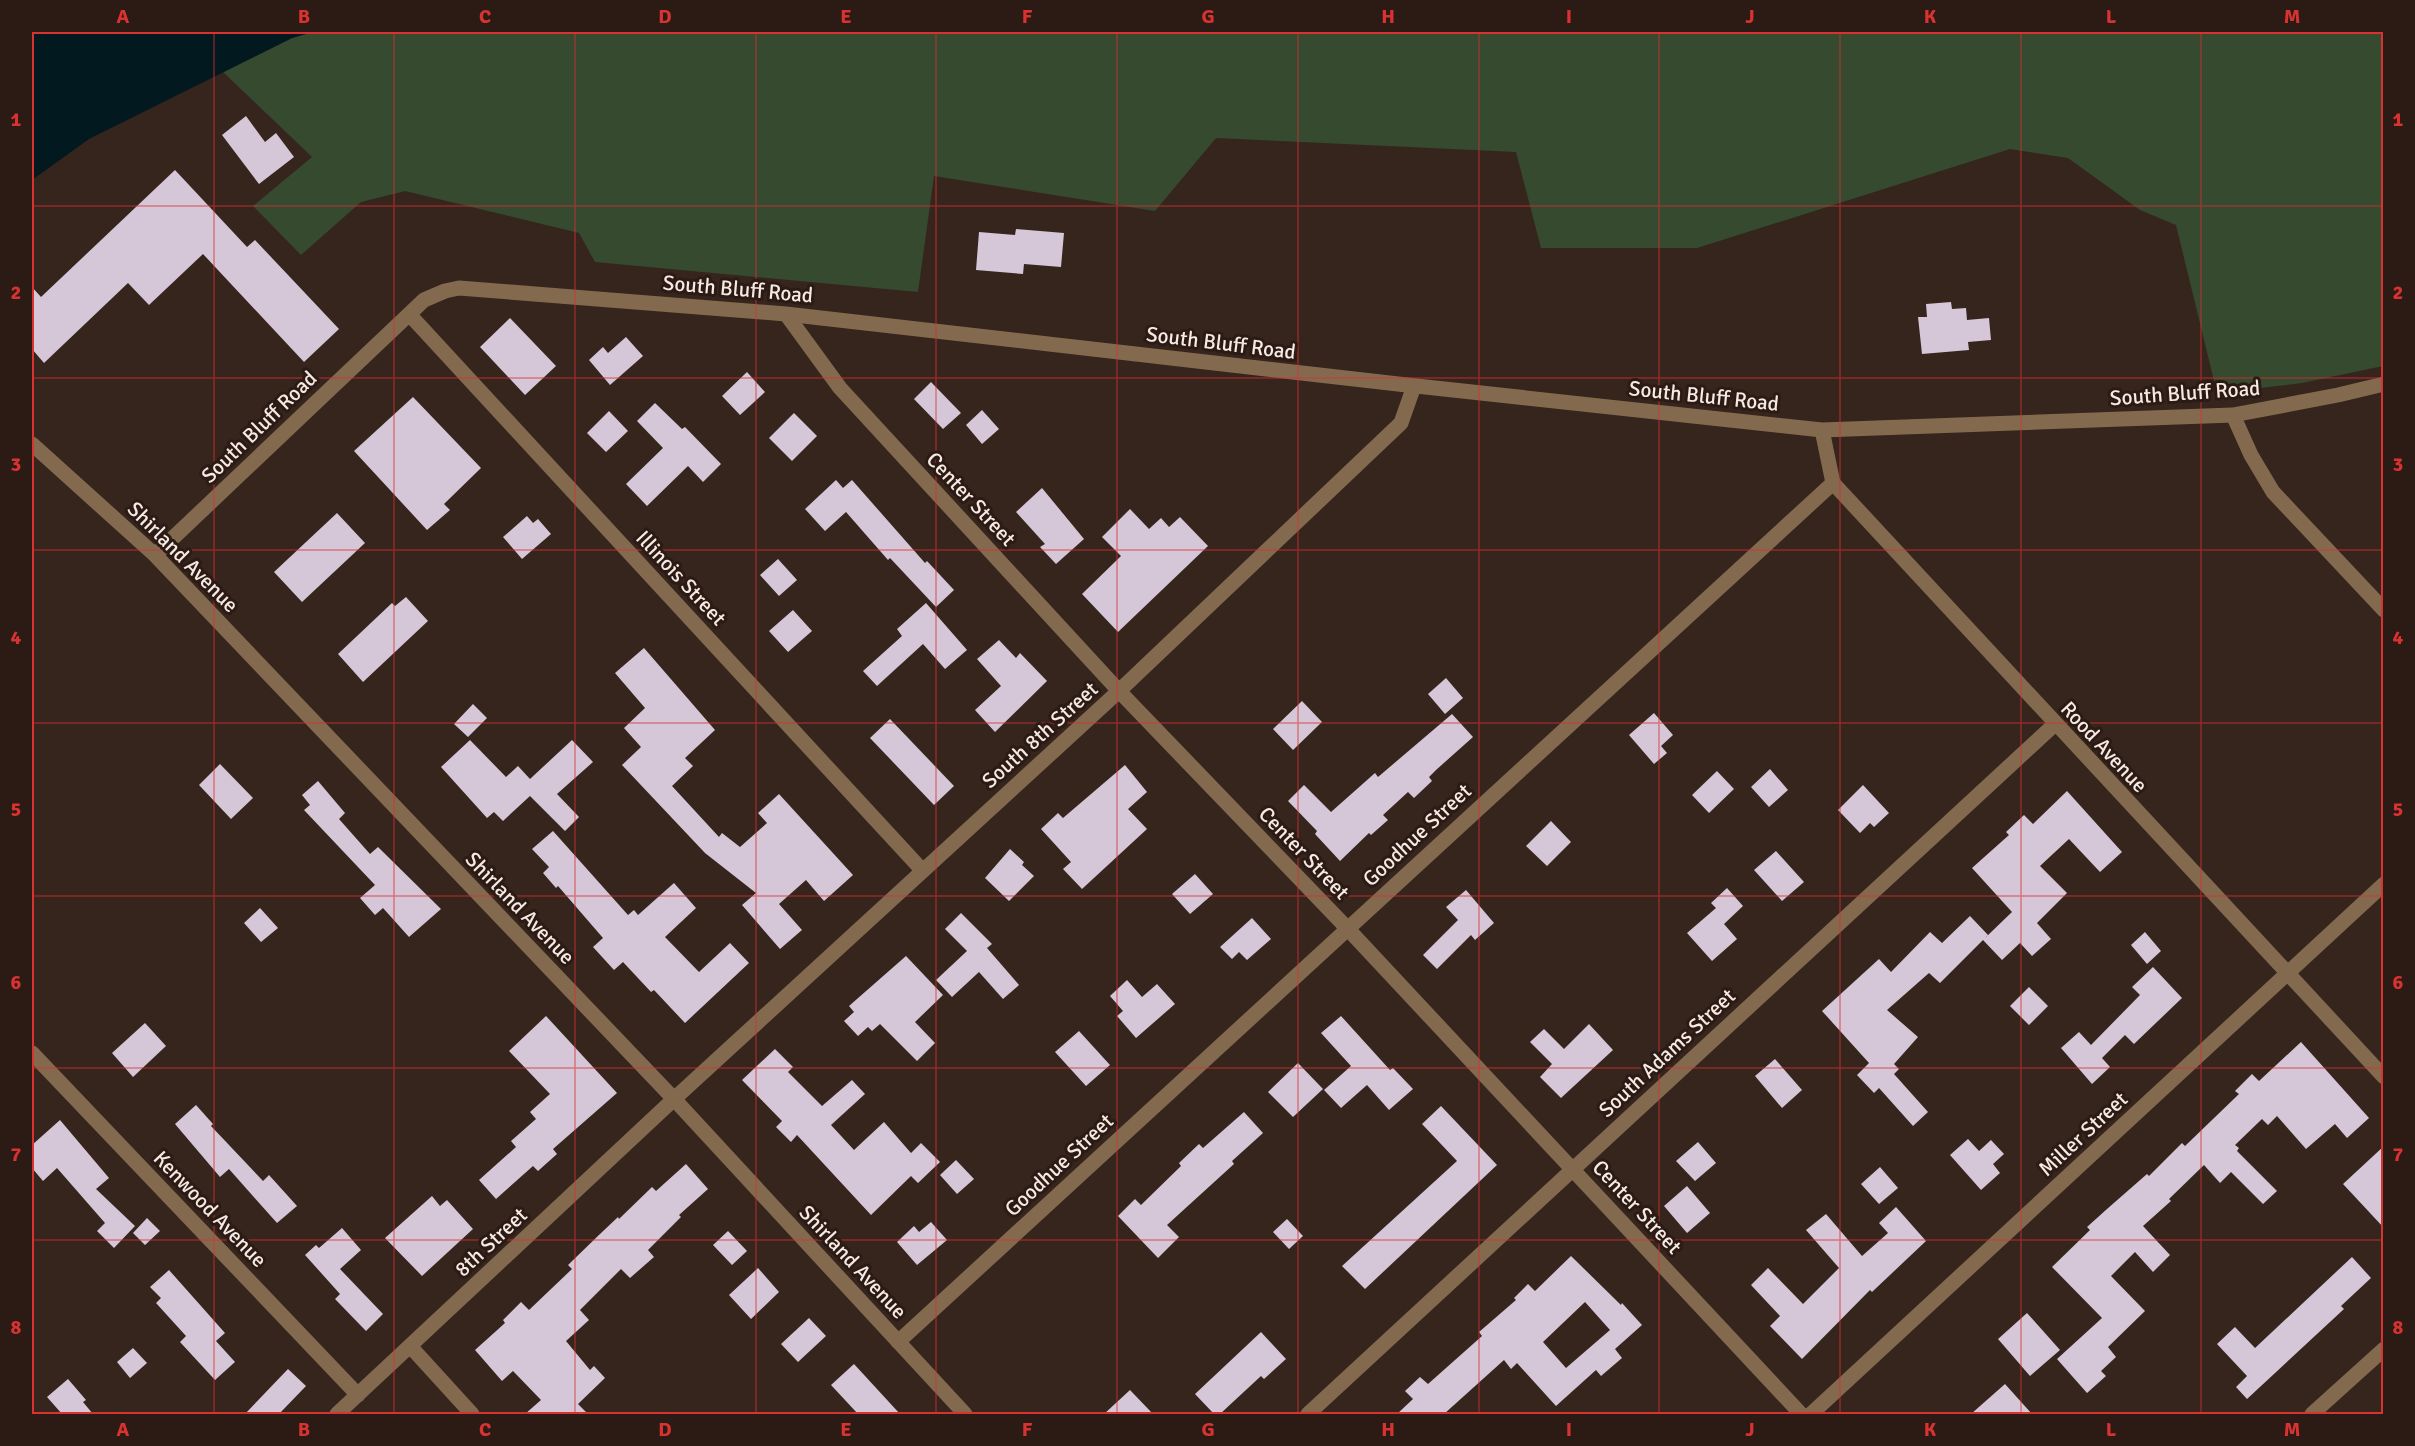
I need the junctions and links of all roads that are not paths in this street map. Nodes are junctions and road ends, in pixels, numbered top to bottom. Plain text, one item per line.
1 (409, 314) junction
2 (786, 314) junction
3 (2384, 384) edge
4 (1414, 386) junction
5 (2233, 415) junction
6 (1822, 430) junction
7 (32, 444) edge
8 (1833, 483) junction
9 (155, 555) junction
10 (2384, 610) edge
11 (1119, 691) junction
12 (2055, 724) junction
13 (922, 870) junction
14 (2384, 884) edge
15 (1347, 928) junction
16 (2287, 974) junction
17 (32, 1053) edge
18 (2384, 1077) edge
19 (674, 1099) junction
20 (1573, 1169) junction
21 (898, 1342) junction
22 (410, 1346) junction
23 (2384, 1349) edge
24 (358, 1395) junction
25 (337, 1414) edge
26 (472, 1414) edge
27 (965, 1414) edge
28 (1308, 1414) edge
29 (1801, 1414) edge
30 (1811, 1414) edge
31 (2312, 1414) edge

1 - 2 street, South Bluff Road
1 - 9 street, South Bluff Road
1 - 13 street, Illinois Street
2 - 4 street, South Bluff Road
2 - 11 street, Center Street
3 - 5 street, South Bluff Road
4 - 6 street, South Bluff Road
4 - 11 street, South 8th Street
5 - 6 street, South Bluff Road
5 - 10 street
6 - 8 street
7 - 9 street, Shirland Avenue
8 - 12 street, Rood Avenue
8 - 15 street, Goodhue Street
9 - 19 street, Shirland Avenue
11 - 13 street, South 8th Street
11 - 15 street, Center Street
12 - 16 street, Rood Avenue
12 - 20 street, South Adams Street
13 - 19 street, South 8th Street
14 - 16 street, Miller Street
15 - 20 street, Center Street
15 - 21 street, Goodhue Street
16 - 18 street, Rood Avenue
16 - 30 street, Miller Street
17 - 24 street, Kenwood Avenue
19 - 21 street, Shirland Avenue
19 - 22 street, 8th Street
20 - 28 street, South Adams Street
20 - 29 street, Center Street
21 - 27 street, Shirland Avenue
22 - 24 street, 8th Street
22 - 26 street
23 - 31 street
24 - 25 street, 8th Street

